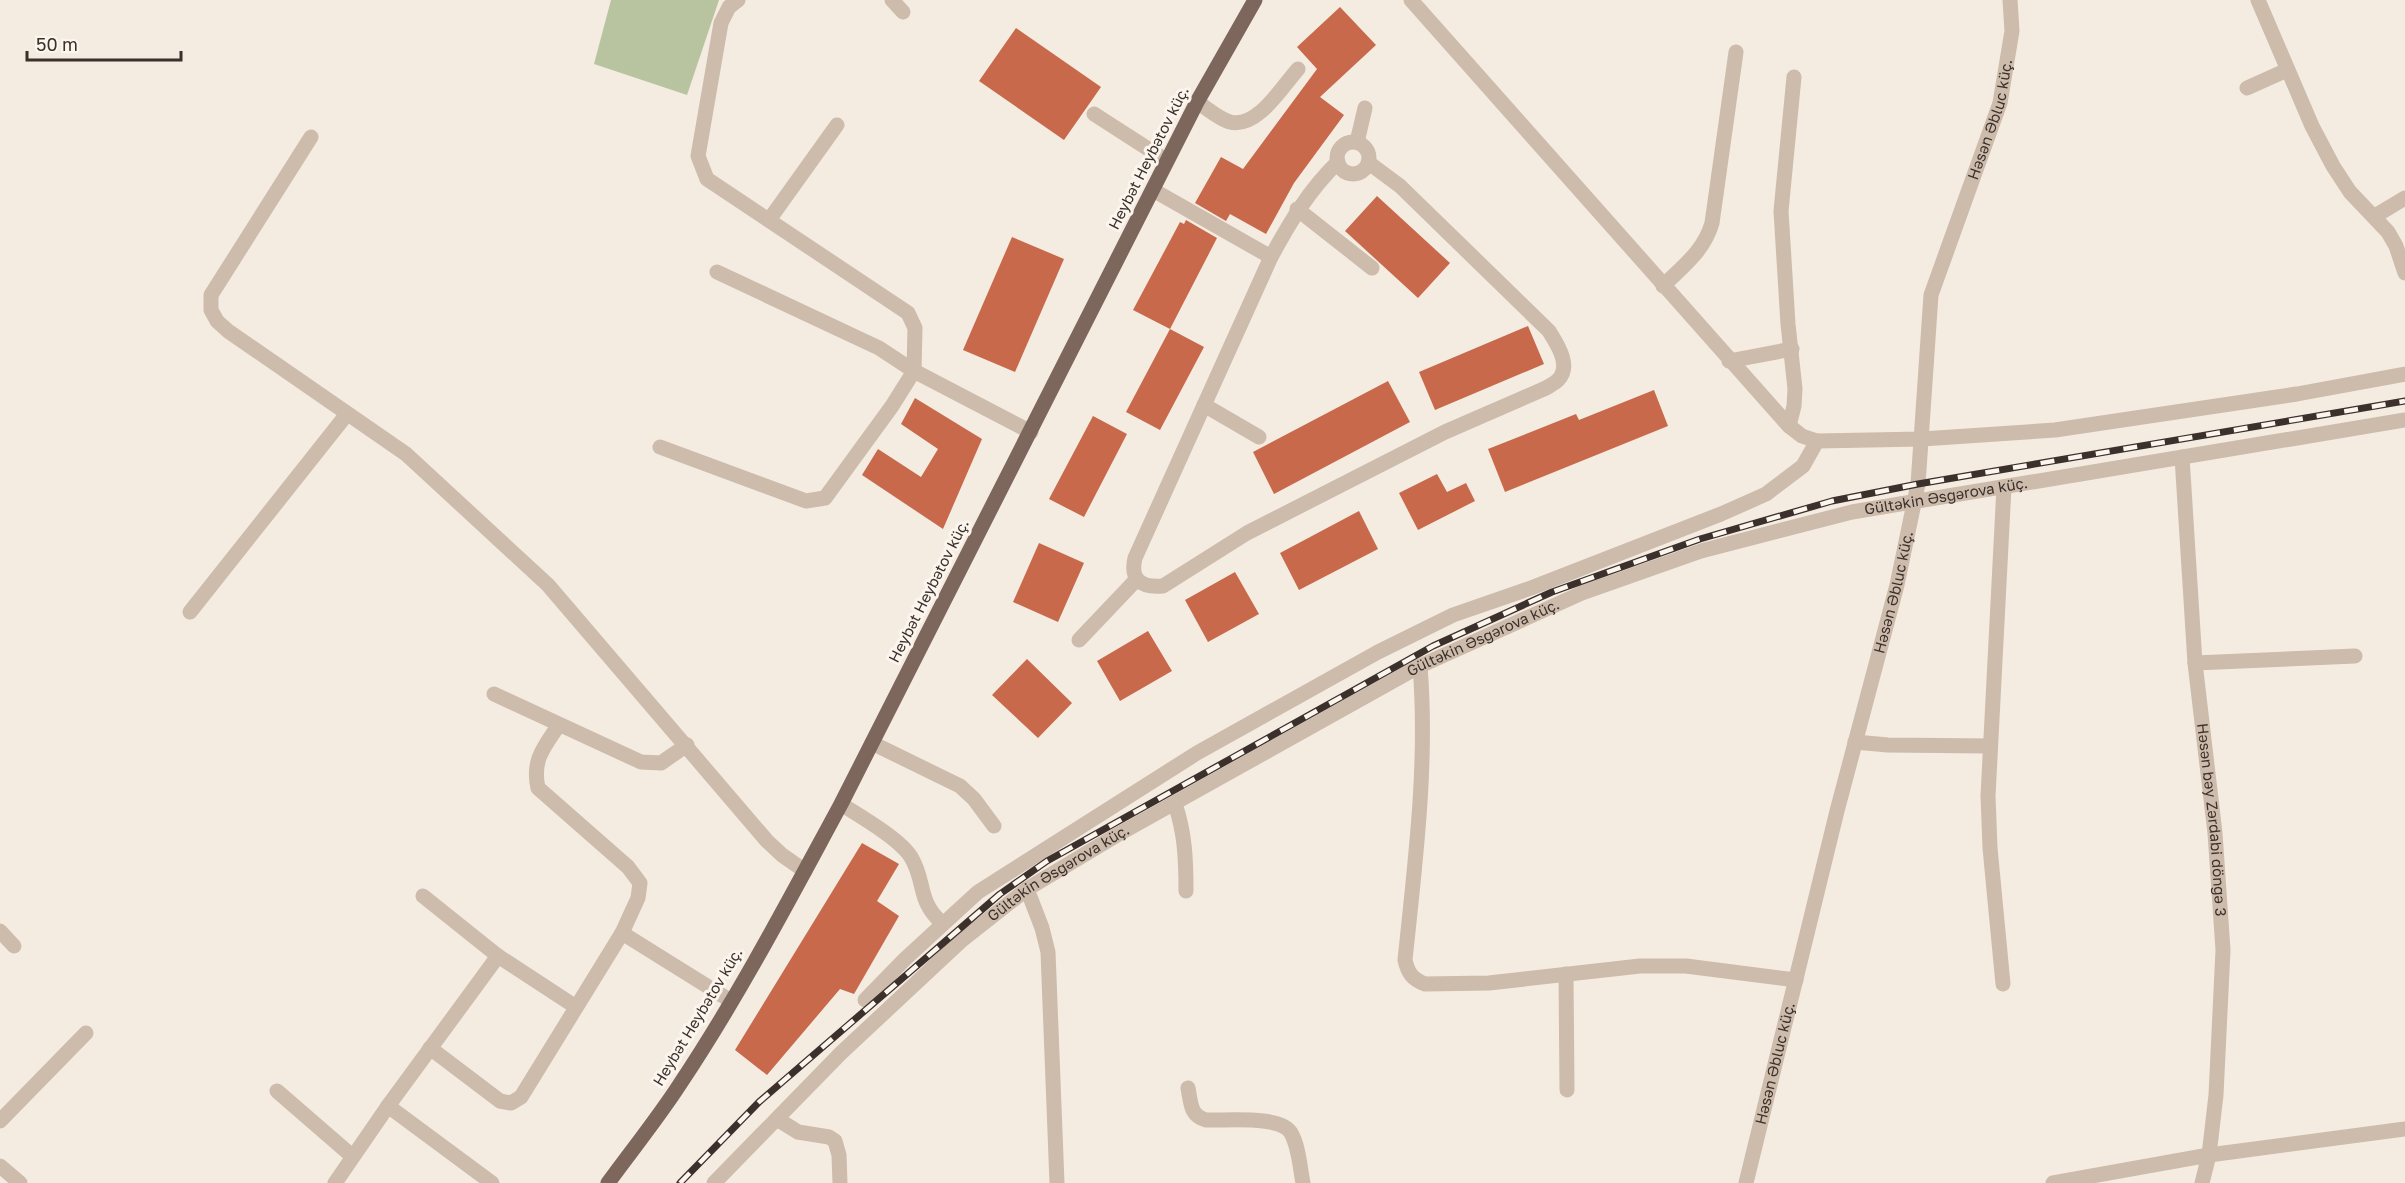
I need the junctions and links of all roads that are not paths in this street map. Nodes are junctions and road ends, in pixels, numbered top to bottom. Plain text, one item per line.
1 (738, 0) edge
2 (892, 0) edge
3 (1255, 0) edge
4 (1411, 0) edge
5 (2010, 0) edge
6 (2258, 0) edge
7 (903, 12) dead end
8 (1736, 52) dead end
9 (1298, 69) dead end
10 (2288, 70) junction
11 (1794, 77) dead end
12 (2247, 88) dead end
13 (1197, 102) junction
14 (1365, 108) dead end
15 (1094, 114) dead end
16 (837, 125) dead end
17 (311, 137) dead end
18 (1358, 142) junction
19 (1167, 161) junction
20 (1338, 162) junction
21 (1369, 164) junction
22 (1153, 190) junction
23 (2405, 198) edge
24 (1297, 209) junction
25 (2375, 216) junction
26 (769, 220) junction
27 (1271, 257) junction
28 (1372, 268) dead end
29 (717, 272) dead end
30 (2405, 273) edge
31 (1663, 286) junction
32 (1792, 350) junction
33 (1729, 361) junction
34 (914, 371) junction
35 (2405, 374) edge
36 (1204, 405) junction
37 (347, 414) junction
38 (2405, 420) edge
39 (1789, 426) junction
40 (1030, 432) junction
41 (1259, 437) dead end
42 (1922, 439) junction
43 (1817, 441) junction
44 (660, 447) dead end
45 (2182, 457) junction
46 (2004, 487) junction
47 (1914, 503) junction
48 (1136, 580) junction
49 (190, 612) dead end
50 (1079, 640) dead end
51 (2355, 656) dead end
52 (2195, 663) junction
53 (1420, 666) junction
54 (494, 694) dead end
55 (558, 726) junction
56 (1855, 742) junction
57 (872, 743) junction
58 (687, 745) junction
59 (1989, 746) junction
60 (841, 804) junction
61 (1175, 804) junction
62 (994, 826) dead end
63 (805, 871) junction
64 (1027, 889) junction
65 (1186, 891) dead end
66 (423, 896) dead end
67 (942, 923) junction
68 (0, 931) edge
69 (622, 933) junction
70 (14, 946) dead end
71 (498, 956) junction
72 (1566, 974) junction
73 (1796, 980) junction
74 (2003, 984) dead end
75 (865, 1000) dead end
76 (731, 1001) junction
77 (576, 1007) junction
78 (86, 1033) dead end
79 (430, 1048) junction
80 (1188, 1088) dead end
81 (277, 1090) dead end
82 (1567, 1090) dead end
83 (388, 1106) junction
84 (777, 1119) junction
85 (0, 1121) edge
86 (2405, 1129) edge
87 (2209, 1155) junction
88 (352, 1156) junction
89 (0, 1166) edge
90 (20, 1183) edge
91 (335, 1183) edge
92 (492, 1183) edge
93 (608, 1183) edge
94 (714, 1183) edge
95 (840, 1183) edge
96 (1057, 1183) edge
97 (1303, 1183) edge
98 (1746, 1183) edge
99 (2053, 1183) edge
100 (2202, 1183) edge

1 - 26 street
2 - 7 street
3 - 13 main road, Heybət Heybətov küç.
4 - 31 street
5 - 42 street, Həsən Əbluc küç.
6 - 10 street
8 - 31 street
9 - 13 street
10 - 12 street
10 - 25 street
11 - 32 street
13 - 19 main road, Heybət Heybətov küç.
14 - 18 street
15 - 19 street
16 - 26 street
17 - 37 street
18 - 20 street
18 - 21 street
19 - 22 main road, Heybət Heybətov küç.
20 - 21 street
20 - 24 street
21 - 48 street
22 - 27 street
22 - 40 main road, Heybət Heybətov küç.
23 - 25 street
24 - 27 street
24 - 28 street
25 - 30 street
26 - 34 street
27 - 36 street
29 - 34 street
31 - 33 street
32 - 33 street
32 - 39 street
33 - 39 street
34 - 40 street
34 - 44 street
35 - 42 street
36 - 41 street
36 - 48 street
37 - 49 street
37 - 58 street
38 - 45 street, Gültəkin Əsgərova küç.
39 - 43 street
40 - 57 main road, Heybət Heybətov küç.
42 - 43 street
42 - 47 street, Həsən Əbluc küç.
43 - 67 street
45 - 46 street, Gültəkin Əsgərova küç.
45 - 52 street, Həsən bəy Zərdabi döngə 3
46 - 47 street, Gültəkin Əsgərova küç.
46 - 59 street
47 - 53 street, Gültəkin Əsgərova küç.
47 - 56 street, Həsən Əbluc küç.
48 - 50 street
51 - 52 street
52 - 87 street, Həsən bəy Zərdabi döngə 3
53 - 61 street, Gültəkin Əsgərova küç.
53 - 72 street
54 - 55 street
55 - 58 street
55 - 69 street
56 - 59 street
56 - 73 street, Həsən Əbluc küç.
57 - 60 main road, Heybət Heybətov küç.
57 - 62 street
58 - 63 street
59 - 74 street
60 - 63 main road, Heybət Heybətov küç.
60 - 67 street
61 - 64 street, Gültəkin Əsgərova küç.
61 - 65 street
63 - 76 main road, Heybət Heybətov küç.
64 - 84 street, Gültəkin Əsgərova küç.
64 - 96 street
66 - 71 street
67 - 75 street
68 - 70 street
69 - 76 street
69 - 77 street
71 - 77 street
71 - 79 street
72 - 73 street
72 - 82 street
73 - 98 street, Həsən Əbluc küç.
76 - 93 main road, Heybət Heybətov küç.
77 - 79 street
78 - 85 street
79 - 83 street
80 - 97 street
81 - 88 street
83 - 88 street
83 - 92 street
84 - 94 street, Gültəkin Əsgərova küç.
84 - 95 street
86 - 87 street
87 - 99 street
87 - 100 street, Həsən bəy Zərdabi döngə 3
88 - 91 street
89 - 90 street

